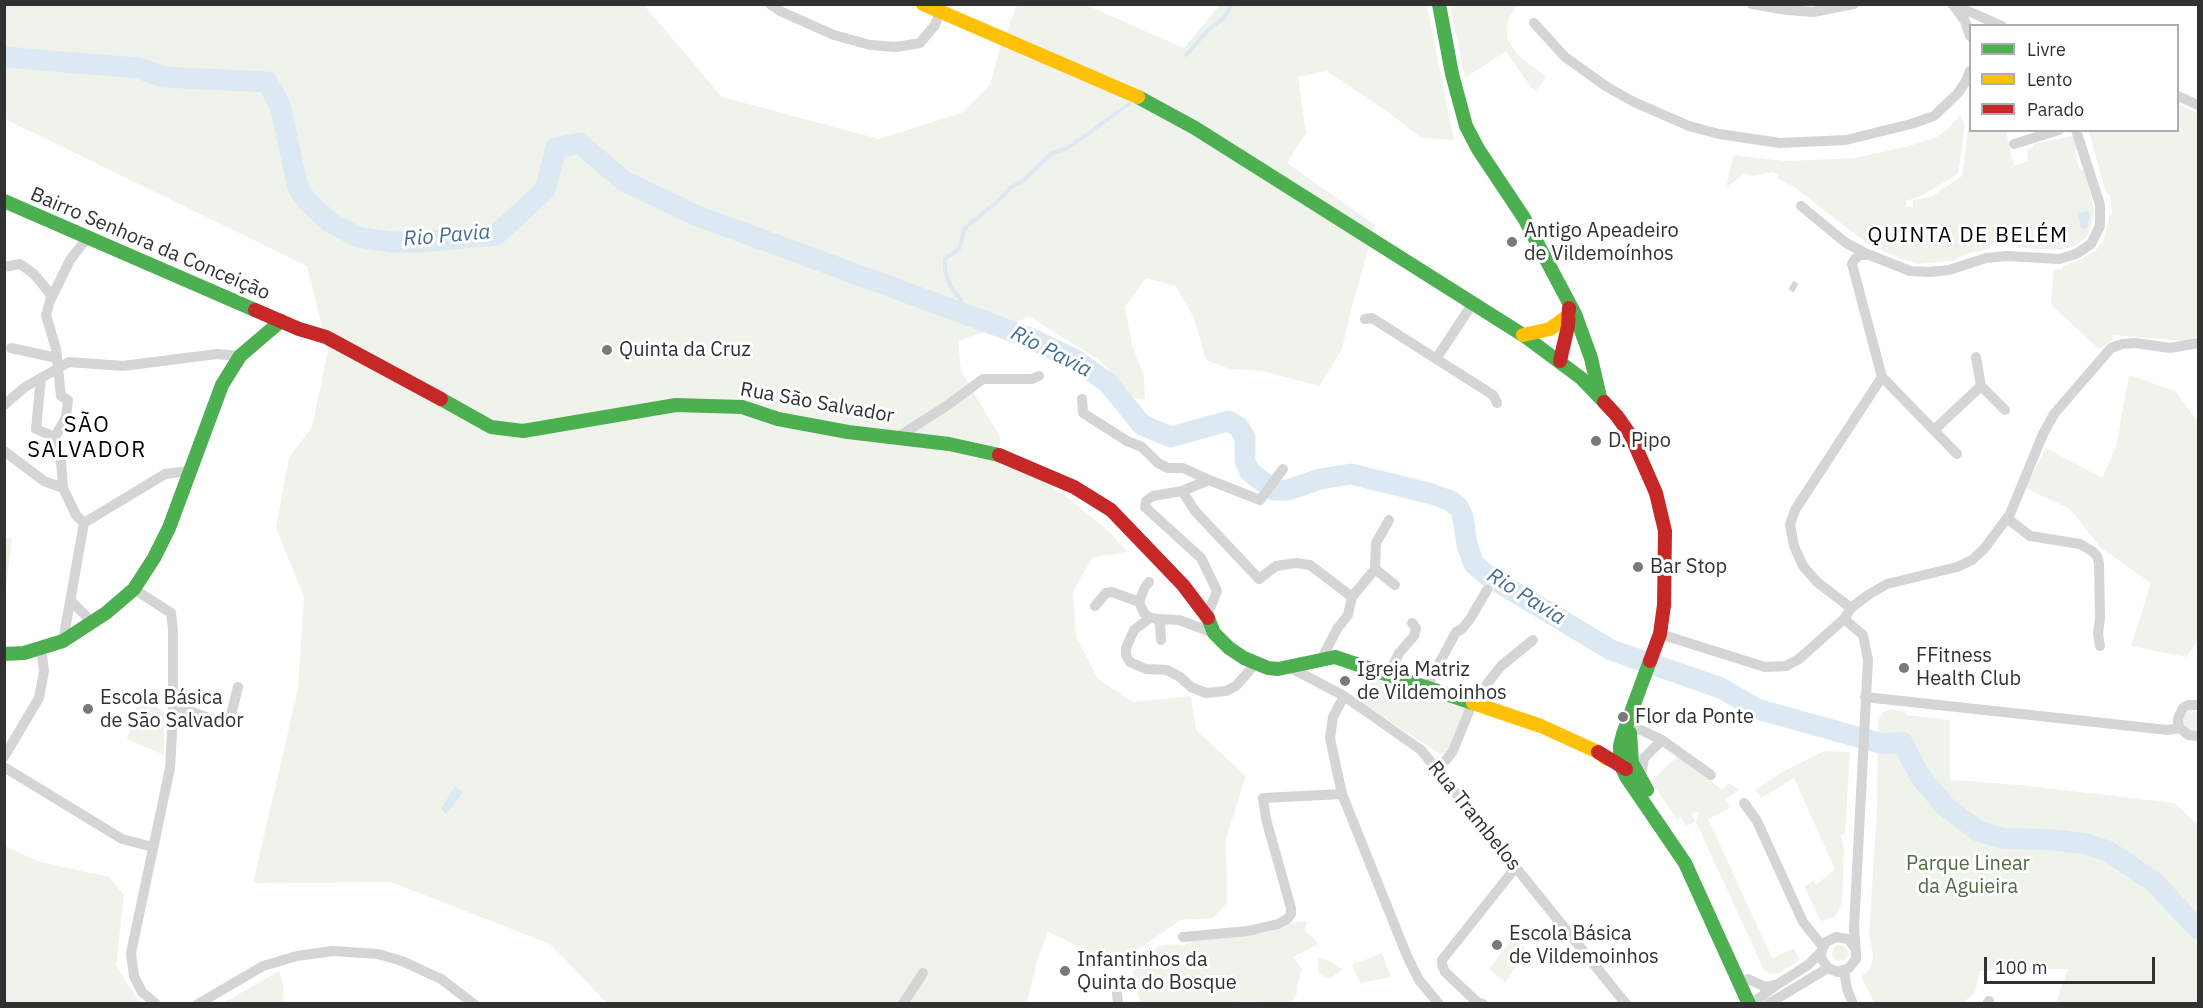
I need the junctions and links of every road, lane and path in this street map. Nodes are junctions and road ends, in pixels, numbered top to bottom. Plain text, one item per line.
1 (770, 4) edge
2 (923, 4) edge
3 (1439, 4) edge
4 (1752, 4) edge
5 (1854, 4) edge
6 (1952, 5) edge
7 (940, 12) junction
8 (1534, 23) dead end
9 (1997, 24) edge
10 (1969, 31) edge
11 (1969, 74) edge
12 (2179, 96) edge
13 (2199, 105) edge
14 (2053, 132) edge
15 (2077, 132) edge
16 (2014, 144) dead end
17 (4, 201) edge
18 (1801, 206) dead end
19 (87, 238) junction
20 (1846, 243) junction
21 (1870, 255) junction
22 (1852, 264) junction
23 (4, 267) edge
24 (52, 296) junction
25 (1473, 303) junction
26 (1569, 310) junction
27 (1365, 319) dead end
28 (281, 321) junction
29 (1581, 331) junction
30 (1523, 335) junction
31 (2199, 343) edge
32 (11, 348) dead end
33 (240, 356) junction
34 (1976, 357) dead end
35 (1436, 359) junction
36 (1560, 361) junction
37 (58, 363) junction
38 (1039, 376) dead end
39 (1882, 377) junction
40 (41, 378) junction
41 (1981, 386) junction
42 (1600, 397) junction
43 (1082, 399) dead end
44 (1497, 403) dead end
45 (4, 405) edge
46 (2005, 410) dead end
47 (1934, 430) junction
48 (55, 437) junction
49 (896, 438) junction
50 (4, 451) edge
51 (1957, 454) dead end
52 (1283, 469) dead end
53 (190, 471) junction
54 (1209, 480) junction
55 (63, 488) junction
56 (1182, 491) junction
57 (2007, 518) junction
58 (1389, 520) dead end
59 (84, 523) junction
60 (1375, 569) junction
61 (1149, 582) dead end
62 (1395, 585) dead end
63 (134, 589) junction
64 (1487, 590) dead end
65 (1352, 597) junction
66 (71, 601) junction
67 (1139, 602) junction
68 (1095, 606) dead end
69 (1851, 608) junction
70 (1207, 616) junction
71 (1153, 618) junction
72 (1844, 620) junction
73 (92, 622) junction
74 (1412, 623) dead end
75 (1215, 633) junction
76 (1659, 637) junction
77 (1161, 640) dead end
78 (1533, 640) dead end
79 (63, 641) junction
80 (2100, 646) dead end
81 (41, 648) junction
82 (4, 654) edge
83 (1322, 658) junction
84 (1256, 663) junction
85 (1289, 667) junction
86 (1388, 675) junction
87 (238, 687) dead end
88 (1426, 688) junction
89 (1344, 696) junction
90 (1865, 697) junction
91 (173, 705) junction
92 (1475, 705) junction
93 (1633, 705) junction
94 (2199, 705) edge
95 (2180, 728) junction
96 (1637, 732) junction
97 (2199, 736) edge
98 (1662, 740) junction
99 (1598, 752) junction
100 (1647, 753) junction
101 (4, 757) edge
102 (1620, 764) junction
103 (1436, 766) junction
104 (4, 767) edge
105 (1711, 776) dead end
106 (1634, 779) junction
107 (1648, 793) junction
108 (1342, 794) junction
109 (1744, 803) dead end
110 (153, 846) junction
111 (1516, 867) junction
112 (1855, 905) junction
113 (1183, 937) dead end
114 (1825, 946) junction
115 (1855, 948) junction
116 (1828, 968) junction
117 (1844, 971) junction
118 (923, 973) dead end
119 (1744, 981) junction
120 (1116, 984) dead end
121 (1778, 984) junction
122 (1760, 1001) edge
123 (156, 1004) edge
124 (198, 1004) edge
125 (474, 1004) edge
126 (903, 1004) edge
127 (1118, 1004) edge
128 (1439, 1004) edge
129 (1483, 1004) edge
130 (1626, 1004) edge
131 (1853, 1004) edge

1 - 7 street
2 - 7 street
3 - 26 street
4 - 5 street
6 - 9 street
6 - 10 street
7 - 25 street
8 - 11 street
12 - 13 street
14 - 16 street
15 - 21 street
17 - 19 street, Bairro Senhora da Conceição
18 - 20 street
19 - 24 street
19 - 28 street, Bairro Senhora da Conceição
20 - 21 street
20 - 22 street
21 - 22 street
22 - 39 street
23 - 24 street
24 - 37 street
25 - 30 street
25 - 35 street
26 - 29 street
26 - 30 street
26 - 36 street
27 - 35 street
28 - 33 street
28 - 49 street, Rua São Salvador
29 - 36 street
29 - 42 street
30 - 36 street
31 - 57 street
32 - 37 street
33 - 37 street
33 - 53 street
34 - 41 street
35 - 44 street
36 - 42 street
37 - 40 street
37 - 48 street
38 - 49 street
39 - 47 street
39 - 69 street
40 - 45 street
40 - 48 street
41 - 46 street
41 - 47 street
42 - 76 street
43 - 54 street
47 - 51 street
48 - 55 street
49 - 70 street, Rua São Salvador
50 - 55 street
52 - 54 street
53 - 59 street
53 - 63 street
54 - 56 street
55 - 59 street
56 - 65 street
56 - 70 street
57 - 69 street
57 - 80 street
58 - 60 street
59 - 66 street
60 - 62 street
60 - 65 street
61 - 67 street
63 - 73 street
63 - 91 street
64 - 88 street
65 - 83 street
66 - 73 street
66 - 79 street
67 - 68 street
67 - 71 street
69 - 72 street
70 - 75 street, Rua São Salvador
71 - 75 street
71 - 77 street
71 - 84 street
72 - 76 street
72 - 90 street
73 - 79 street
74 - 86 street
75 - 84 street, Rua São Salvador
76 - 93 street
78 - 92 street
79 - 81 street
81 - 82 street
81 - 101 street
83 - 85 street
83 - 86 street
84 - 85 street, Rua São Salvador
85 - 89 street, Rua Trambelos
86 - 88 street
87 - 91 street
88 - 92 street
89 - 103 street, Rua Trambelos
89 - 108 street
90 - 95 street
90 - 112 street
91 - 110 street
92 - 99 street
92 - 103 street
93 - 96 street
93 - 99 street
93 - 102 street
94 - 95 street
95 - 97 street
96 - 98 street
96 - 100 street
96 - 106 street
98 - 100 street
98 - 105 street
99 - 102 street
99 - 106 street
100 - 106 street
102 - 106 street
102 - 107 street
103 - 111 street, Rua Trambelos
104 - 110 street
106 - 107 street
106 - 119 street
107 - 119 street
108 - 113 street
108 - 128 street
109 - 114 street
110 - 123 street
111 - 129 street
111 - 130 street, Rua Trambelos
112 - 114 street
112 - 115 street
114 - 115 street
114 - 116 street
114 - 121 street
115 - 117 street
116 - 117 street
116 - 122 street
117 - 131 street
118 - 126 street
119 - 121 street
119 - 122 street
120 - 127 street
121 - 122 street
124 - 125 street

